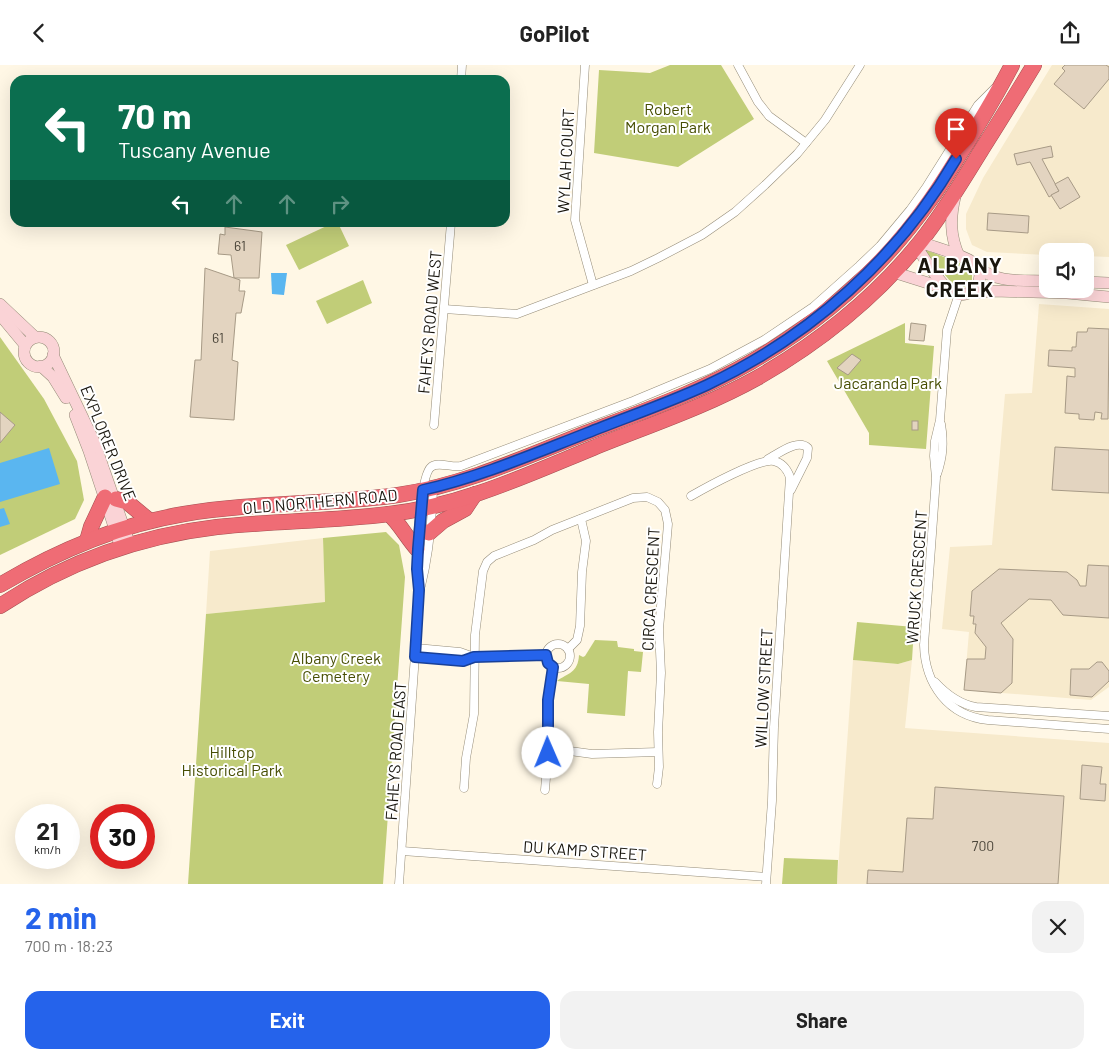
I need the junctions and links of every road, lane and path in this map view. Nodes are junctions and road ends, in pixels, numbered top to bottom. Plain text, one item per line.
1 (585, 65) edge
2 (738, 65) edge
3 (860, 65) edge
4 (1012, 65) edge
5 (1034, 65) edge
6 (806, 143) junction
7 (956, 191) junction
8 (451, 227) edge
9 (899, 231) junction
10 (918, 244) junction
11 (959, 256) junction
12 (974, 263) junction
13 (892, 272) junction
14 (1039, 280) edge
15 (1109, 283) edge
16 (593, 285) junction
17 (1094, 286) edge
18 (1039, 289) edge
19 (1094, 290) edge
20 (959, 292) junction
21 (1109, 297) edge
22 (0, 304) edge
23 (444, 309) junction
24 (0, 315) edge
25 (35, 337) junction
26 (26, 345) junction
27 (53, 355) junction
28 (41, 366) junction
29 (434, 425) dead end
30 (764, 461) junction
31 (428, 489) junction
32 (790, 494) junction
33 (475, 495) junction
34 (691, 497) dead end
35 (110, 498) junction
36 (426, 507) junction
37 (389, 514) junction
38 (581, 519) junction
39 (150, 521) junction
40 (121, 530) junction
41 (429, 533) junction
42 (87, 541) junction
43 (126, 546) junction
44 (418, 549) junction
45 (0, 585) edge
46 (419, 590) junction
47 (0, 606) edge
48 (416, 648) junction
49 (568, 649) junction
50 (546, 655) junction
51 (415, 657) junction
52 (474, 657) junction
53 (553, 667) junction
54 (931, 676) junction
55 (1003, 710) junction
56 (1012, 711) junction
57 (1053, 713) junction
58 (1064, 713) junction
59 (1106, 715) edge
60 (1007, 721) junction
61 (1052, 724) junction
62 (1063, 725) junction
63 (1109, 729) edge
64 (548, 748) junction
65 (658, 752) junction
66 (657, 784) dead end
67 (464, 788) dead end
68 (545, 789) dead end
69 (402, 851) junction
70 (766, 881) edge
71 (399, 884) edge

1 - 16 street, WYLAH COURT
2 - 6 street
3 - 6 street
4 - 9 highway, OLD NORTHERN ROAD
5 - 7 highway, OLD NORTHERN ROAD
6 - 16 street
7 - 10 highway, OLD NORTHERN ROAD
7 - 11 street
8 - 23 street, FAHEYS ROAD WEST
9 - 10 highway
9 - 31 highway, OLD NORTHERN ROAD
9 - 31 street
10 - 11 street
10 - 13 highway, OLD NORTHERN ROAD
10 - 20 street
11 - 12 street
12 - 14 street
12 - 20 street
13 - 20 street
13 - 33 highway, OLD NORTHERN ROAD
15 - 17 street
16 - 23 street
18 - 20 street
19 - 21 street
20 - 54 street, WRUCK CRESCENT
22 - 25 street
23 - 29 street, FAHEYS ROAD WEST
24 - 26 street
25 - 26 street
25 - 27 street
26 - 28 street
27 - 28 street
27 - 35 street, EXPLORER DRIVE
28 - 35 street, EXPLORER DRIVE
30 - 32 street, WILLOW STREET
30 - 32 street, WILLOW STREET
30 - 34 street, WILLOW STREET
31 - 36 street, FAHEYS ROAD EAST
31 - 36 street, FAHEYS ROAD EAST
31 - 39 highway, OLD NORTHERN ROAD
32 - 70 street, WILLOW STREET
33 - 36 highway, OLD NORTHERN ROAD
33 - 41 highway
35 - 39 highway
35 - 40 street, EXPLORER DRIVE
35 - 42 highway
36 - 37 highway, OLD NORTHERN ROAD
36 - 41 street, FAHEYS ROAD EAST
36 - 44 street, FAHEYS ROAD EAST
37 - 43 highway, OLD NORTHERN ROAD
37 - 44 highway
38 - 49 street
38 - 52 street, CIRCA CRESCENT
38 - 65 street, CIRCA CRESCENT
39 - 40 highway, OLD NORTHERN ROAD
40 - 42 highway, OLD NORTHERN ROAD
40 - 43 street, EXPLORER DRIVE
41 - 46 street, FAHEYS ROAD EAST
42 - 45 highway, OLD NORTHERN ROAD
43 - 47 highway, OLD NORTHERN ROAD
44 - 46 street, FAHEYS ROAD EAST
46 - 48 street, FAHEYS ROAD EAST
48 - 51 street, FAHEYS ROAD EAST
48 - 52 street
49 - 50 street
49 - 53 street
50 - 52 street
50 - 53 street
51 - 52 street
51 - 69 street, FAHEYS ROAD EAST
52 - 67 street
53 - 64 street
54 - 55 street, WRUCK CRESCENT
54 - 60 street, WRUCK CRESCENT
55 - 56 street, WRUCK CRESCENT
55 - 60 street
56 - 57 street, WRUCK CRESCENT
56 - 60 street
57 - 58 street, WRUCK CRESCENT
57 - 61 street
58 - 59 street, WRUCK CRESCENT
58 - 62 street
60 - 61 street, WRUCK CRESCENT
61 - 62 street, WRUCK CRESCENT
62 - 63 street, WRUCK CRESCENT
64 - 65 street
64 - 68 street
65 - 66 street, CIRCA CRESCENT
69 - 70 street, DU KAMP STREET
69 - 71 street, FAHEYS ROAD EAST

